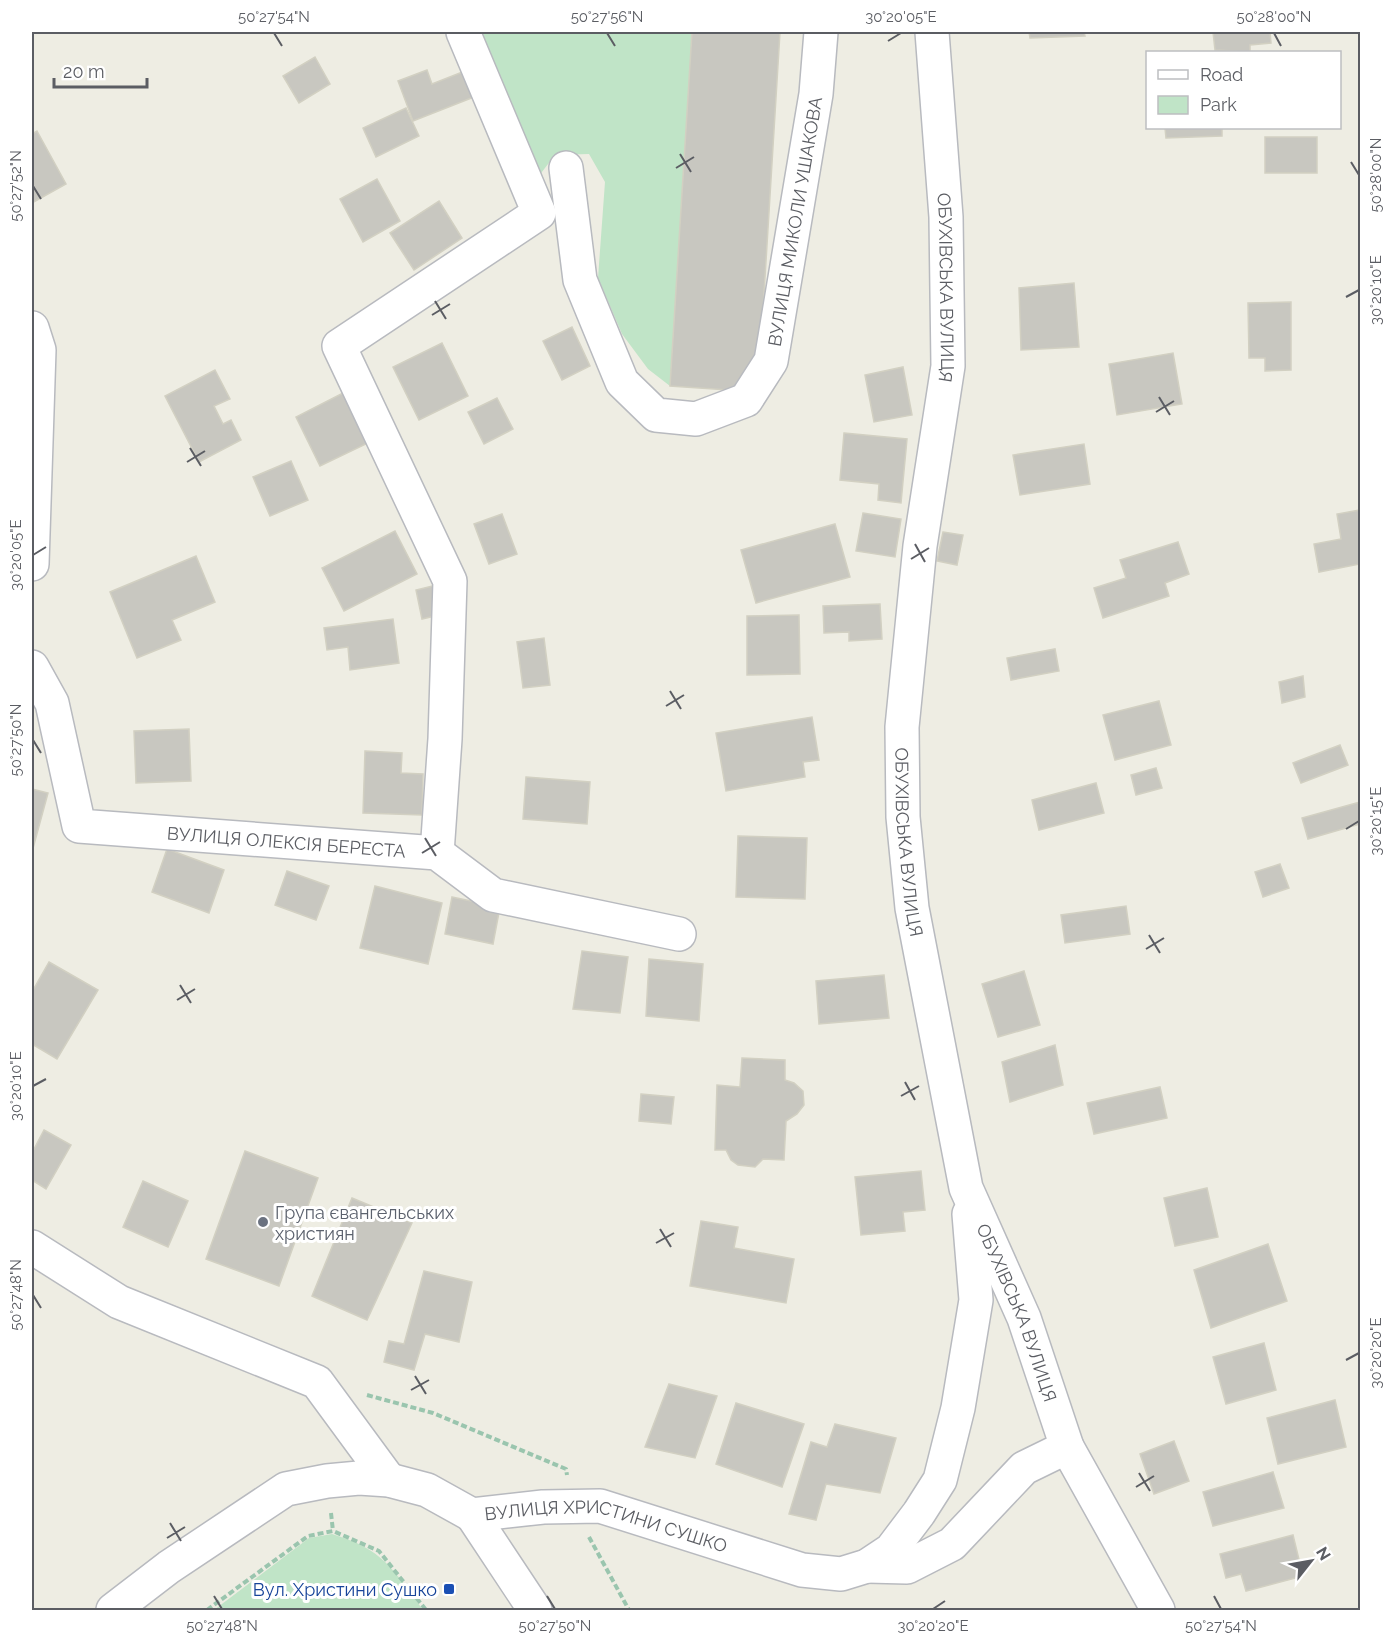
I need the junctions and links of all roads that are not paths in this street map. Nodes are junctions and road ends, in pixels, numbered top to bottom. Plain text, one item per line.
1 (463, 32) edge
2 (821, 32) edge
3 (932, 32) edge
4 (566, 168) dead end
5 (572, 204) junction
6 (539, 213) junction
7 (32, 328) edge
8 (32, 564) edge
9 (32, 667) edge
10 (437, 853) junction
11 (679, 934) dead end
12 (966, 1188) junction
13 (32, 1247) edge
14 (1067, 1447) junction
15 (389, 1480) junction
16 (472, 1515) junction
17 (867, 1566) junction
18 (113, 1611) edge
19 (536, 1611) edge
20 (1158, 1611) edge

1 - 6 street
2 - 5 street, ВУЛИЦЯ МИКОЛИ УШАКОВА
3 - 12 street, ОБУХІВСЬКА ВУЛИЦЯ
4 - 5 street, ВУЛИЦЯ МИКОЛИ УШАКОВА
5 - 6 street
6 - 10 street
7 - 8 street
9 - 10 street, ВУЛИЦЯ ОЛЕКСІЯ БЕРЕСТА
10 - 11 street
12 - 14 street, ОБУХІВСЬКА ВУЛИЦЯ
12 - 17 street, ВУЛИЦЯ ХРИСТИНИ СУШКО
13 - 15 street
14 - 17 street, ВУЛИЦЯ ХРИСТИНИ СУШКО
14 - 20 street, ОБУХІВСЬКА ВУЛИЦЯ
15 - 16 street, ВУЛИЦЯ ХРИСТИНИ СУШКО
15 - 18 street
16 - 17 street, ВУЛИЦЯ ХРИСТИНИ СУШКО
16 - 19 street

